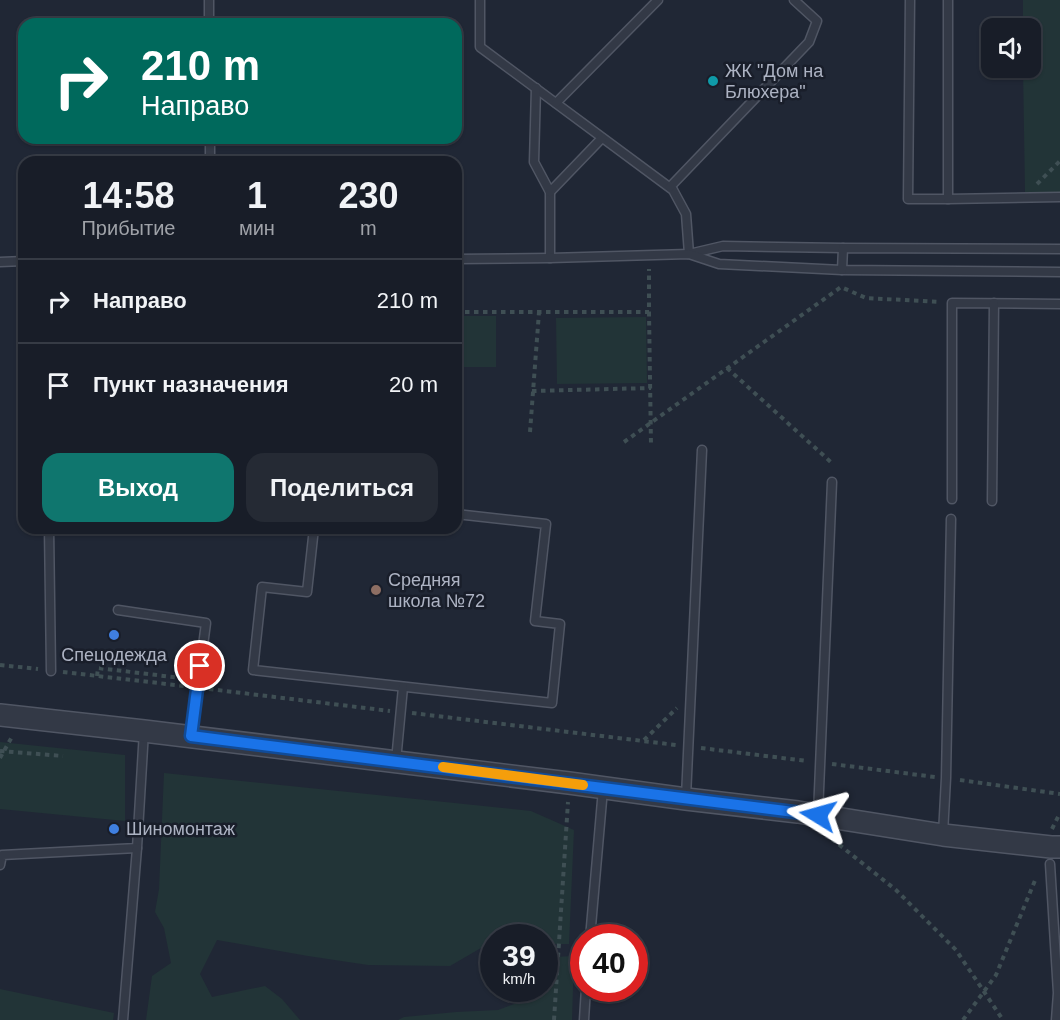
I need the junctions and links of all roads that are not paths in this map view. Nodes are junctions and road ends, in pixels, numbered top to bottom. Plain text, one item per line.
1 (209, 0) edge
2 (480, 0) edge
3 (658, 0) edge
4 (794, 0) edge
5 (910, 0) edge
6 (948, 0) edge
7 (209, 18) edge
8 (536, 88) junction
9 (556, 103) junction
10 (602, 138) junction
11 (670, 187) junction
12 (550, 192) junction
13 (1060, 197) edge
14 (948, 199) junction
15 (843, 248) junction
16 (1060, 249) edge
17 (689, 254) junction
18 (462, 258) edge
19 (550, 258) junction
20 (18, 261) edge
21 (0, 262) edge
22 (842, 270) junction
23 (1060, 272) edge
24 (994, 303) junction
25 (1060, 304) edge
26 (702, 450) dead end
27 (832, 482) dead end
28 (952, 500) dead end
29 (992, 501) dead end
30 (462, 515) edge
31 (951, 519) dead end
32 (49, 534) edge
33 (313, 534) edge
34 (118, 610) dead end
35 (51, 671) road end
36 (403, 687) junction
37 (0, 715) edge
38 (144, 731) junction
39 (191, 736) junction
40 (396, 762) junction
41 (603, 788) junction
42 (686, 799) junction
43 (821, 824) junction
44 (943, 835) junction
45 (1054, 847) edge
46 (137, 848) junction
47 (0, 865) edge
48 (591, 924) edge
49 (585, 1002) edge
50 (123, 1020) edge
51 (584, 1020) edge
52 (1056, 1020) edge

1 - 7 lane
2 - 8 lane
3 - 9 lane
4 - 11 lane
5 - 14 lane
6 - 14 lane
8 - 9 lane
8 - 12 lane
9 - 10 lane
10 - 11 lane
10 - 12 lane
11 - 17 lane
12 - 19 lane
13 - 14 lane
15 - 16 lane
15 - 17 lane
15 - 22 lane
17 - 19 lane
17 - 22 lane
18 - 19 lane
20 - 21 lane
22 - 23 lane
24 - 25 lane
24 - 28 lane
24 - 29 lane
26 - 42 lane
27 - 43 lane
30 - 36 lane
31 - 44 lane
32 - 35 lane
33 - 36 lane
34 - 39 lane
36 - 40 lane
37 - 38 street
38 - 39 street
38 - 46 lane
39 - 40 street
40 - 41 street
41 - 42 street
41 - 48 lane
42 - 43 street
43 - 44 street
44 - 45 street
45 - 52 lane
46 - 47 lane
46 - 50 lane
49 - 51 lane

